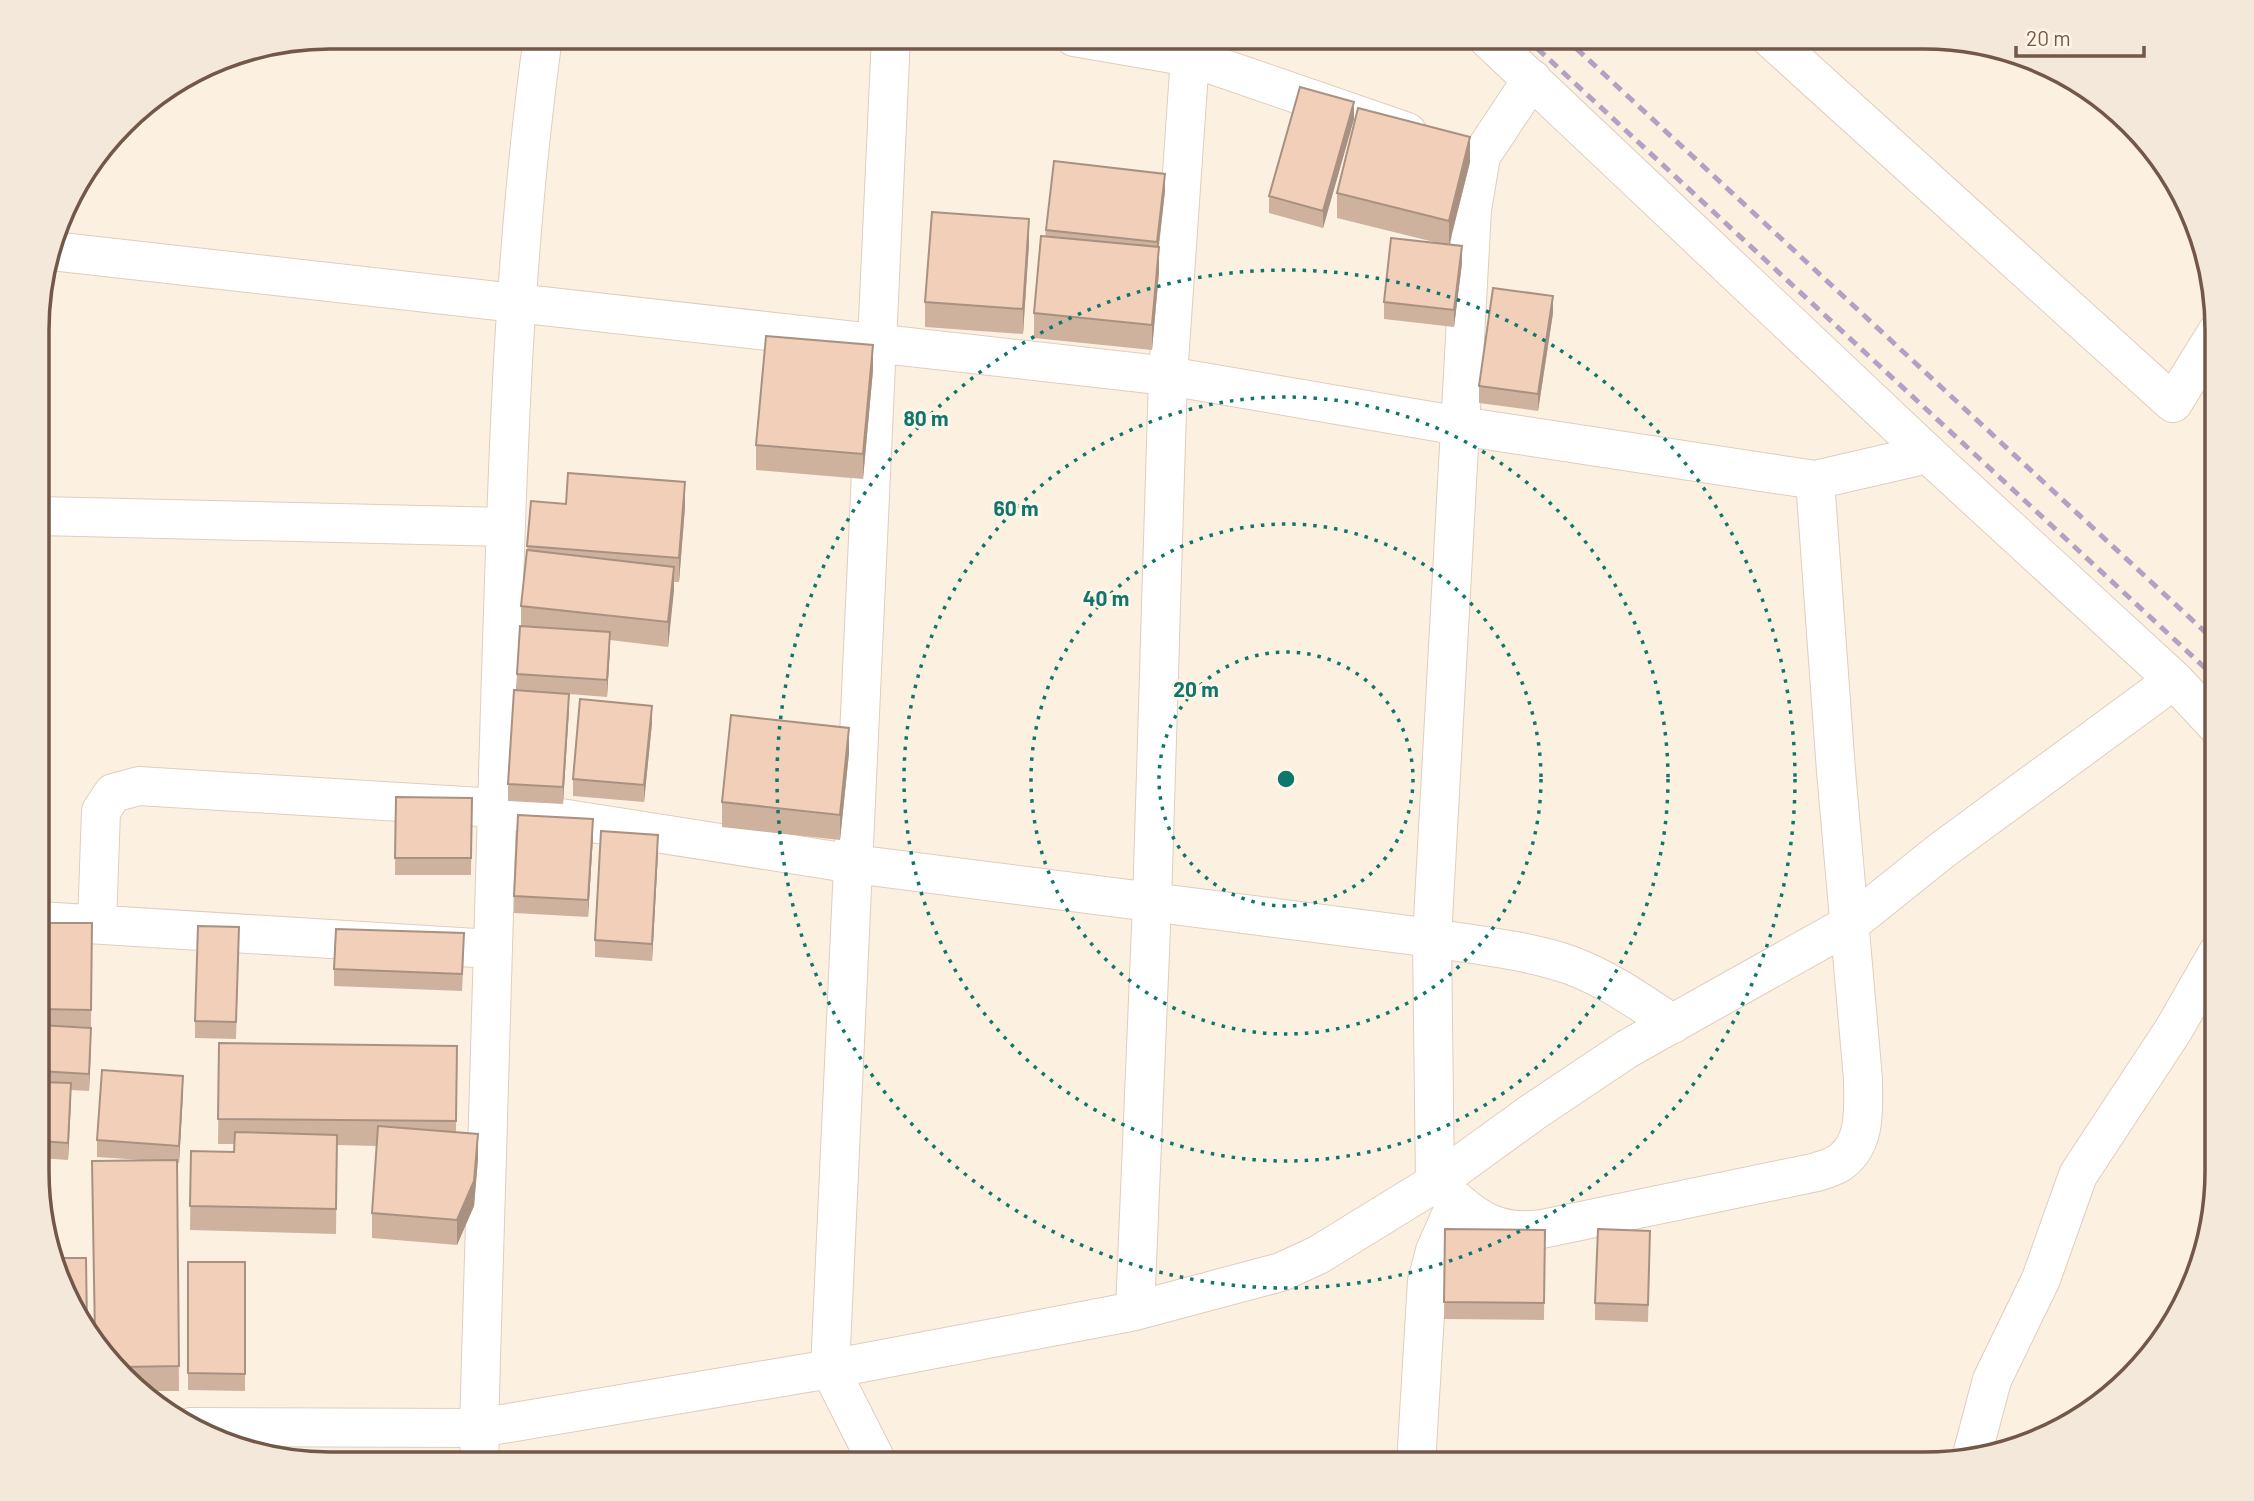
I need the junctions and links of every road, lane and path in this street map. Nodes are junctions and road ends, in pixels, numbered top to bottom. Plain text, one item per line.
1 (540, 49) edge
2 (890, 49) edge
3 (1143, 49) edge
4 (1499, 49) edge
5 (1789, 49) edge
6 (1190, 57) junction
7 (1532, 79) junction
8 (1480, 156) junction
9 (60, 252) edge
10 (515, 304) junction
11 (878, 343) junction
12 (2205, 351) edge
13 (1168, 376) junction
14 (1460, 426) junction
15 (1928, 454) junction
16 (1815, 480) junction
17 (49, 516) edge
18 (505, 527) junction
19 (2174, 680) junction
20 (2205, 713) edge
21 (497, 808) junction
22 (854, 864) junction
23 (1152, 904) junction
24 (49, 922) edge
25 (97, 924) junction
26 (1850, 924) junction
27 (1432, 938) junction
28 (492, 949) junction
29 (2205, 975) edge
30 (1674, 1024) junction
31 (1446, 1192) junction
32 (1135, 1311) junction
33 (830, 1369) junction
34 (217, 1429) edge
35 (480, 1446) edge
36 (1975, 1448) edge
37 (872, 1452) edge
38 (1417, 1452) edge

1 - 10 street
2 - 11 street
3 - 6 street
4 - 7 street
5 - 12 street
6 - 8 street
6 - 13 street
7 - 8 street
7 - 15 street
8 - 14 street
9 - 10 street
10 - 11 street
10 - 18 street
11 - 13 street
11 - 22 street
13 - 14 street
13 - 23 street
14 - 16 street
14 - 27 street
15 - 16 street
15 - 19 street
16 - 26 street
17 - 18 street
18 - 21 street
19 - 20 street
19 - 26 street
21 - 22 street
21 - 25 street
21 - 28 street
22 - 23 street
22 - 33 street
23 - 27 street
23 - 32 street
24 - 25 street
25 - 28 street
26 - 30 street
26 - 31 street
27 - 30 street
27 - 31 street
28 - 35 street
29 - 36 street
30 - 31 street
31 - 32 street
31 - 38 street
32 - 33 street
33 - 35 street
33 - 37 street
34 - 35 street

